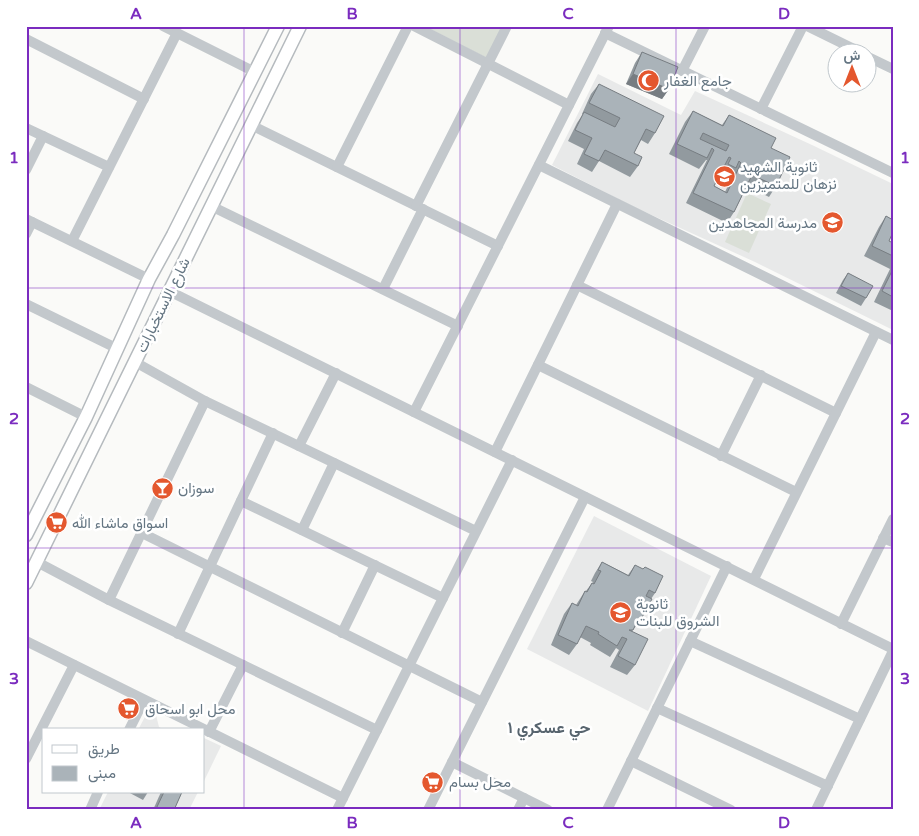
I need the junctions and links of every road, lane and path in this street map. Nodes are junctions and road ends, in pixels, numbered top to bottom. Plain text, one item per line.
1 (163, 26) edge
2 (278, 26) edge
3 (300, 26) edge
4 (408, 26) edge
5 (414, 26) edge
6 (507, 26) edge
7 (705, 26) edge
8 (805, 26) edge
9 (607, 30) edge
10 (177, 33) junction
11 (26, 39) edge
12 (839, 42) edge
13 (876, 61) edge
14 (488, 64) junction
15 (893, 69) edge
16 (682, 71) junction
17 (255, 72) junction
18 (144, 99) junction
19 (569, 104) junction
20 (760, 109) junction
21 (251, 125) junction
22 (26, 128) edge
23 (43, 136) junction
24 (539, 165) junction
25 (109, 167) junction
26 (337, 167) junction
27 (26, 170) edge
28 (893, 173) edge
29 (617, 204) junction
30 (211, 206) junction
31 (420, 207) junction
32 (29, 220) edge
33 (26, 234) edge
34 (173, 235) junction
35 (72, 241) junction
36 (192, 244) junction
37 (498, 246) junction
38 (149, 279) junction
39 (577, 285) junction
40 (383, 289) junction
41 (169, 291) junction
42 (26, 304) edge
43 (458, 326) junction
44 (876, 332) junction
45 (893, 340) edge
46 (116, 348) junction
47 (135, 362) junction
48 (538, 365) junction
49 (336, 373) junction
50 (761, 376) junction
51 (26, 387) edge
52 (206, 401) junction
53 (414, 412) junction
54 (836, 413) junction
55 (86, 417) junction
56 (273, 433) junction
57 (299, 446) junction
58 (495, 452) junction
59 (721, 456) junction
60 (512, 460) junction
61 (334, 463) junction
62 (796, 492) junction
63 (585, 497) junction
64 (241, 501) junction
65 (893, 519) edge
66 (302, 530) junction
67 (476, 531) junction
68 (142, 533) junction
69 (26, 535) edge
70 (888, 540) edge
71 (37, 562) junction
72 (375, 565) junction
73 (727, 566) junction
74 (210, 567) junction
75 (754, 579) junction
76 (26, 583) edge
77 (443, 598) junction
78 (109, 600) junction
79 (841, 624) junction
80 (342, 633) junction
81 (178, 634) junction
82 (26, 641) edge
83 (690, 642) junction
84 (893, 650) edge
85 (74, 664) junction
86 (243, 665) junction
87 (409, 666) junction
88 (144, 700) junction
89 (482, 702) junction
90 (657, 708) junction
91 (860, 719) junction
92 (130, 728) edge
93 (201, 728) edge
94 (205, 730) edge
95 (377, 730) junction
96 (209, 732) junction
97 (26, 760) edge
98 (631, 761) junction
99 (452, 762) junction
100 (828, 786) junction
101 (97, 794) edge
102 (343, 798) junction
103 (524, 798) junction
104 (90, 810) edge
105 (337, 810) edge
106 (428, 810) edge
107 (518, 810) edge
108 (548, 810) edge
109 (607, 810) edge
110 (731, 810) edge
111 (816, 810) edge

1 - 10 street
2 - 17 main road, شارع الاستخبارات
3 - 21 main road, شارع الاستخبارات
4 - 26 street
5 - 14 street
6 - 14 street
7 - 16 street
8 - 12 street
8 - 20 street
9 - 16 street
9 - 19 street
10 - 17 street
10 - 18 street
11 - 18 street
13 - 15 street
14 - 19 street
14 - 31 street
16 - 20 street
17 - 34 main road, شارع الاستخبارات
18 - 25 street
19 - 24 street
20 - 28 street
21 - 26 street
21 - 30 main road, شارع الاستخبارات
22 - 23 street
23 - 25 street
23 - 27 street
24 - 29 street
24 - 37 street
25 - 35 street
26 - 31 street
29 - 39 street
29 - 44 street
30 - 36 main road, شارع الاستخبارات
30 - 40 street
31 - 37 street
31 - 40 street
32 - 33 street
32 - 35 street
34 - 36 main road
34 - 38 main road, شارع الاستخبارات
35 - 38 street
36 - 41 main road, شارع الاستخبارات
37 - 43 street
38 - 46 main road, شارع الاستخبارات
39 - 48 street
39 - 50 street
40 - 43 street
41 - 47 main road, شارع الاستخبارات
41 - 49 street
42 - 46 street
43 - 53 street
44 - 45 street
44 - 54 street
46 - 55 main road, شارع الاستخبارات
47 - 52 street
47 - 71 main road, شارع الاستخبارات
48 - 58 street
48 - 59 street
49 - 53 street
49 - 57 street
50 - 54 street
50 - 59 street
51 - 55 street
52 - 56 street
52 - 68 street
53 - 58 street
54 - 62 street
55 - 69 main road, شارع الاستخبارات
56 - 57 street
56 - 64 street
57 - 61 street
58 - 60 street
59 - 62 street
60 - 63 street
60 - 67 street
61 - 66 street
61 - 67 street
62 - 75 street
63 - 73 street
63 - 89 street
64 - 66 street
64 - 74 street
65 - 70 street
66 - 72 street
67 - 77 street
68 - 74 street
68 - 78 street
70 - 79 street
71 - 76 main road, شارع الاستخبارات
71 - 78 street
72 - 77 street
72 - 80 street
73 - 75 street
73 - 83 street
74 - 80 street
74 - 81 street
75 - 79 street
77 - 87 street
78 - 81 street
79 - 84 street
80 - 87 street
81 - 86 street
82 - 85 street
83 - 90 street
83 - 91 street
84 - 91 street
85 - 88 street
85 - 97 street
86 - 95 street
86 - 96 street
87 - 89 street
87 - 95 street
88 - 92 street
88 - 93 street
89 - 99 street
90 - 98 street
90 - 100 street
91 - 100 street
94 - 96 street
95 - 102 street
96 - 102 street
98 - 109 street
98 - 110 street
99 - 103 street
99 - 106 street
100 - 111 street
101 - 104 street
102 - 105 street
103 - 107 street
103 - 108 street

